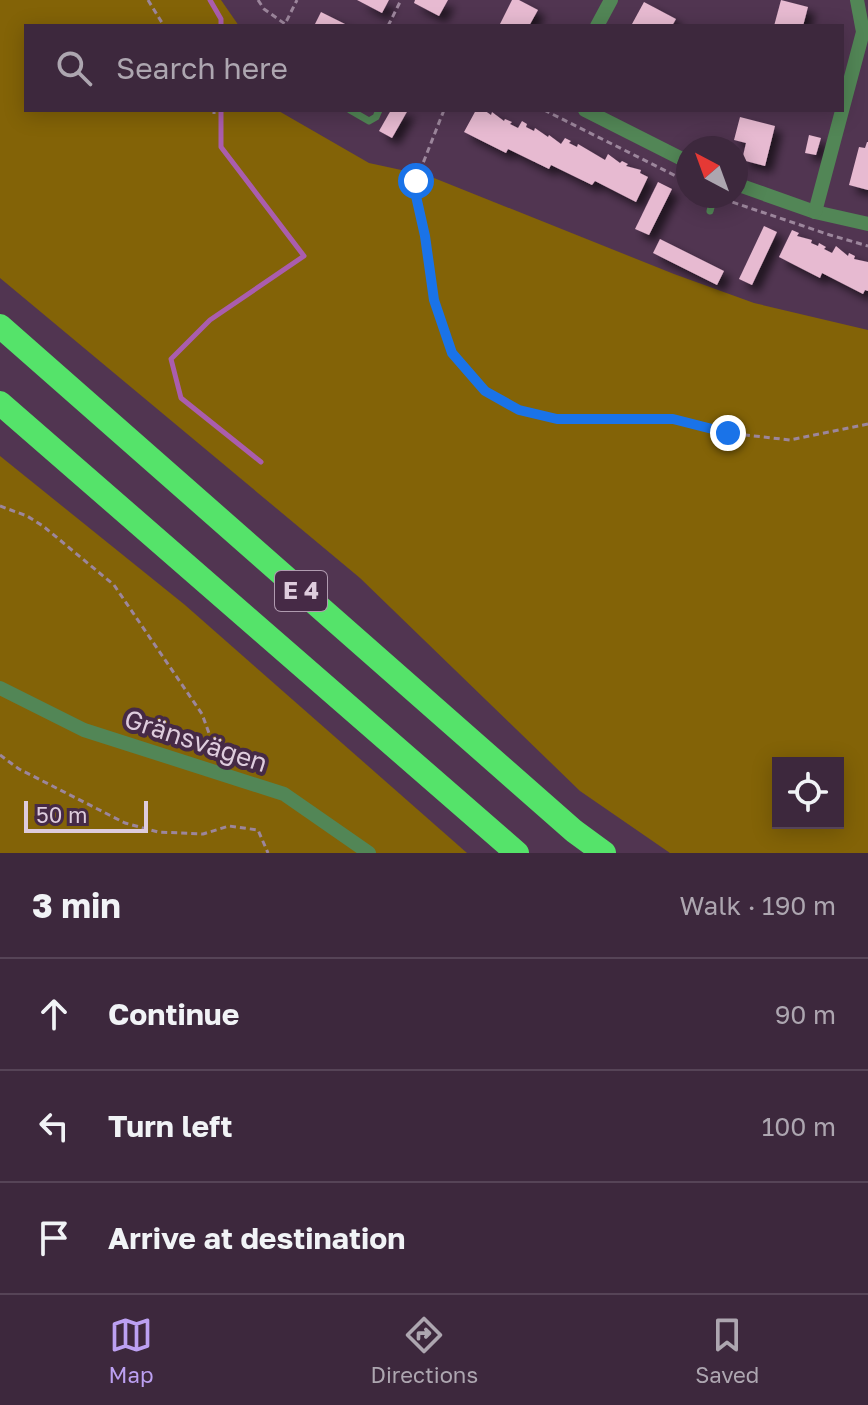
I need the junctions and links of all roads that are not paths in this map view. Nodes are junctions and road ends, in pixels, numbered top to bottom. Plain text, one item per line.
1 (611, 0) edge
2 (857, 0) edge
3 (598, 24) edge
4 (844, 103) edge
5 (353, 112) edge
6 (377, 112) edge
7 (589, 112) edge
8 (842, 112) edge
9 (676, 156) edge
10 (748, 188) edge
11 (711, 208) edge
12 (710, 211) dead end
13 (815, 212) junction
14 (868, 224) edge
15 (0, 326) edge
16 (0, 403) edge
17 (0, 688) edge
18 (369, 853) edge
19 (517, 853) edge
20 (604, 853) edge

1 - 3 street
2 - 4 street
5 - 6 lane
7 - 9 street
8 - 13 street
10 - 13 street
11 - 12 lane
13 - 14 street
15 - 20 highway, E 4
16 - 19 highway, E 4
17 - 18 street, Gränsvägen

